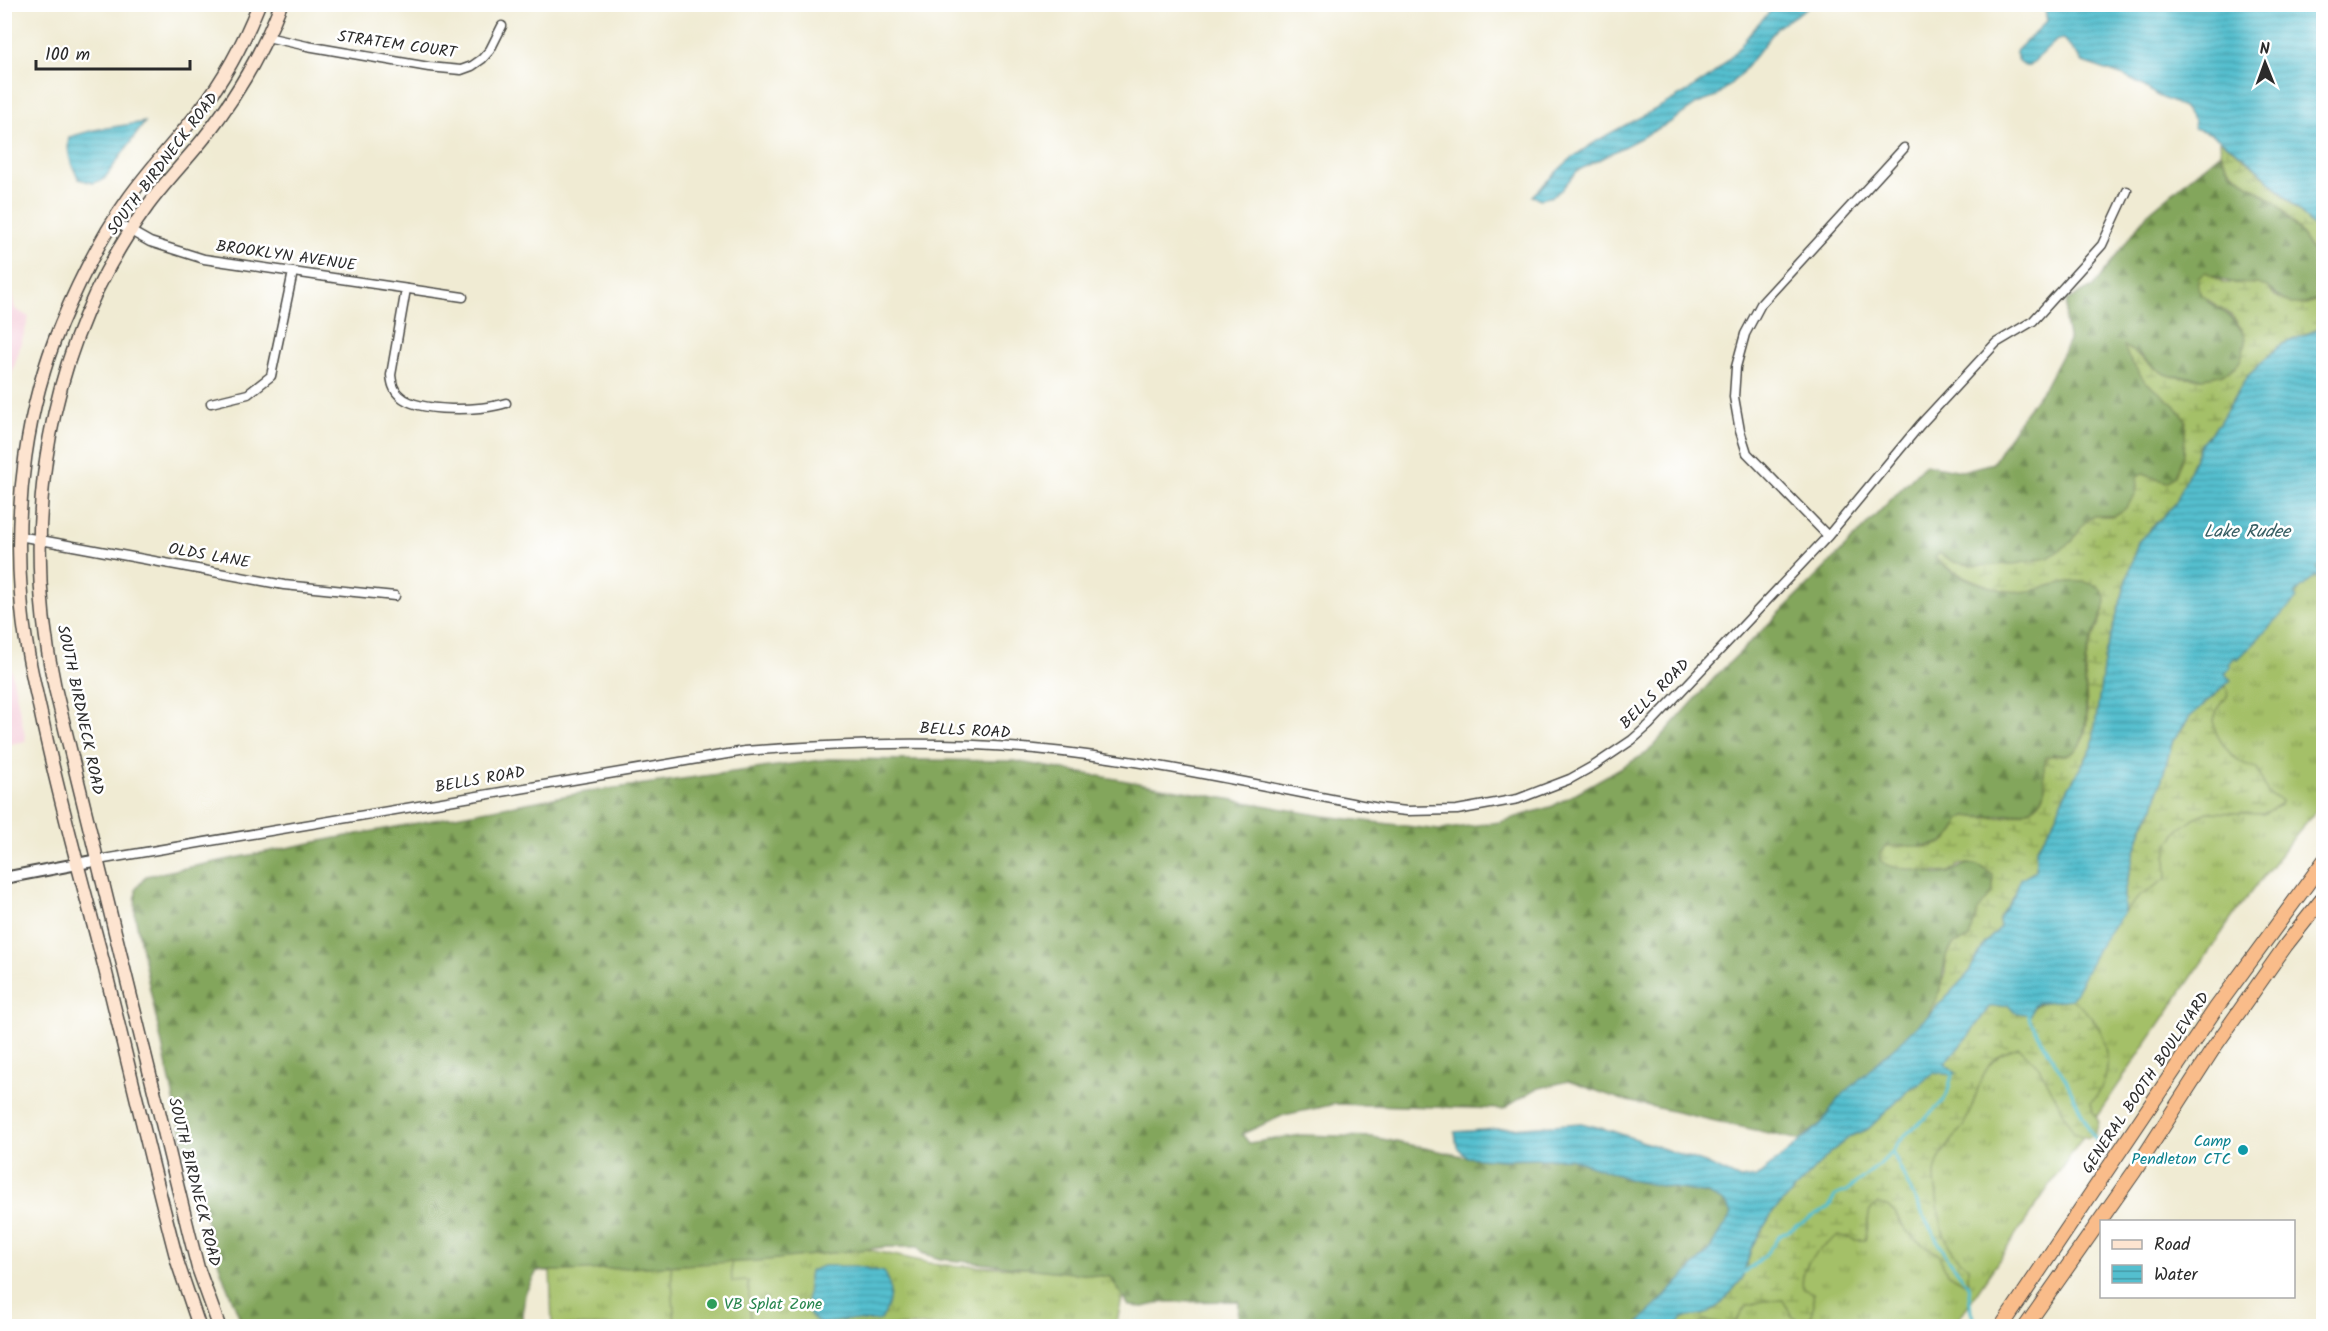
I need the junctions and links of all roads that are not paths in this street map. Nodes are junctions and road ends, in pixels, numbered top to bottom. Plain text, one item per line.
1 (259, 4) edge
2 (281, 4) edge
3 (502, 26) dead end
4 (267, 37) junction
5 (1905, 148) dead end
6 (2127, 191) dead end
7 (113, 221) junction
8 (131, 230) junction
9 (293, 272) junction
10 (406, 289) junction
11 (463, 297) dead end
12 (211, 403) dead end
13 (506, 403) dead end
14 (19, 536) junction
15 (1828, 536) junction
16 (39, 540) junction
17 (395, 596) dead end
18 (98, 860) junction
19 (2324, 861) edge
20 (77, 864) junction
21 (4, 878) edge
22 (2324, 897) edge
23 (2100, 1220) edge
24 (2100, 1220) edge
25 (199, 1326) edge
26 (219, 1326) edge
27 (2002, 1326) edge
28 (2026, 1326) edge

1 - 7 main road, SOUTH BIRDNECK ROAD
2 - 4 main road, SOUTH BIRDNECK ROAD
3 - 4 street, STRATEM COURT
4 - 8 main road, SOUTH BIRDNECK ROAD
5 - 15 street
6 - 15 street, BELLS ROAD
7 - 8 street, BROOKLYN AVENUE
7 - 14 main road, SOUTH BIRDNECK ROAD
8 - 9 street, BROOKLYN AVENUE
8 - 16 main road, SOUTH BIRDNECK ROAD
9 - 10 street, BROOKLYN AVENUE
9 - 12 street
10 - 11 street, BROOKLYN AVENUE
10 - 13 street
14 - 16 street, OLDS LANE
14 - 20 main road, SOUTH BIRDNECK ROAD
15 - 18 street, BELLS ROAD
16 - 17 street, OLDS LANE
16 - 18 main road, SOUTH BIRDNECK ROAD
18 - 20 street, BELLS ROAD
18 - 26 main road, SOUTH BIRDNECK ROAD
19 - 27 highway, GENERAL BOOTH BOULEVARD
20 - 21 street, BELLS ROAD
20 - 25 main road, SOUTH BIRDNECK ROAD
22 - 24 highway
23 - 28 highway

